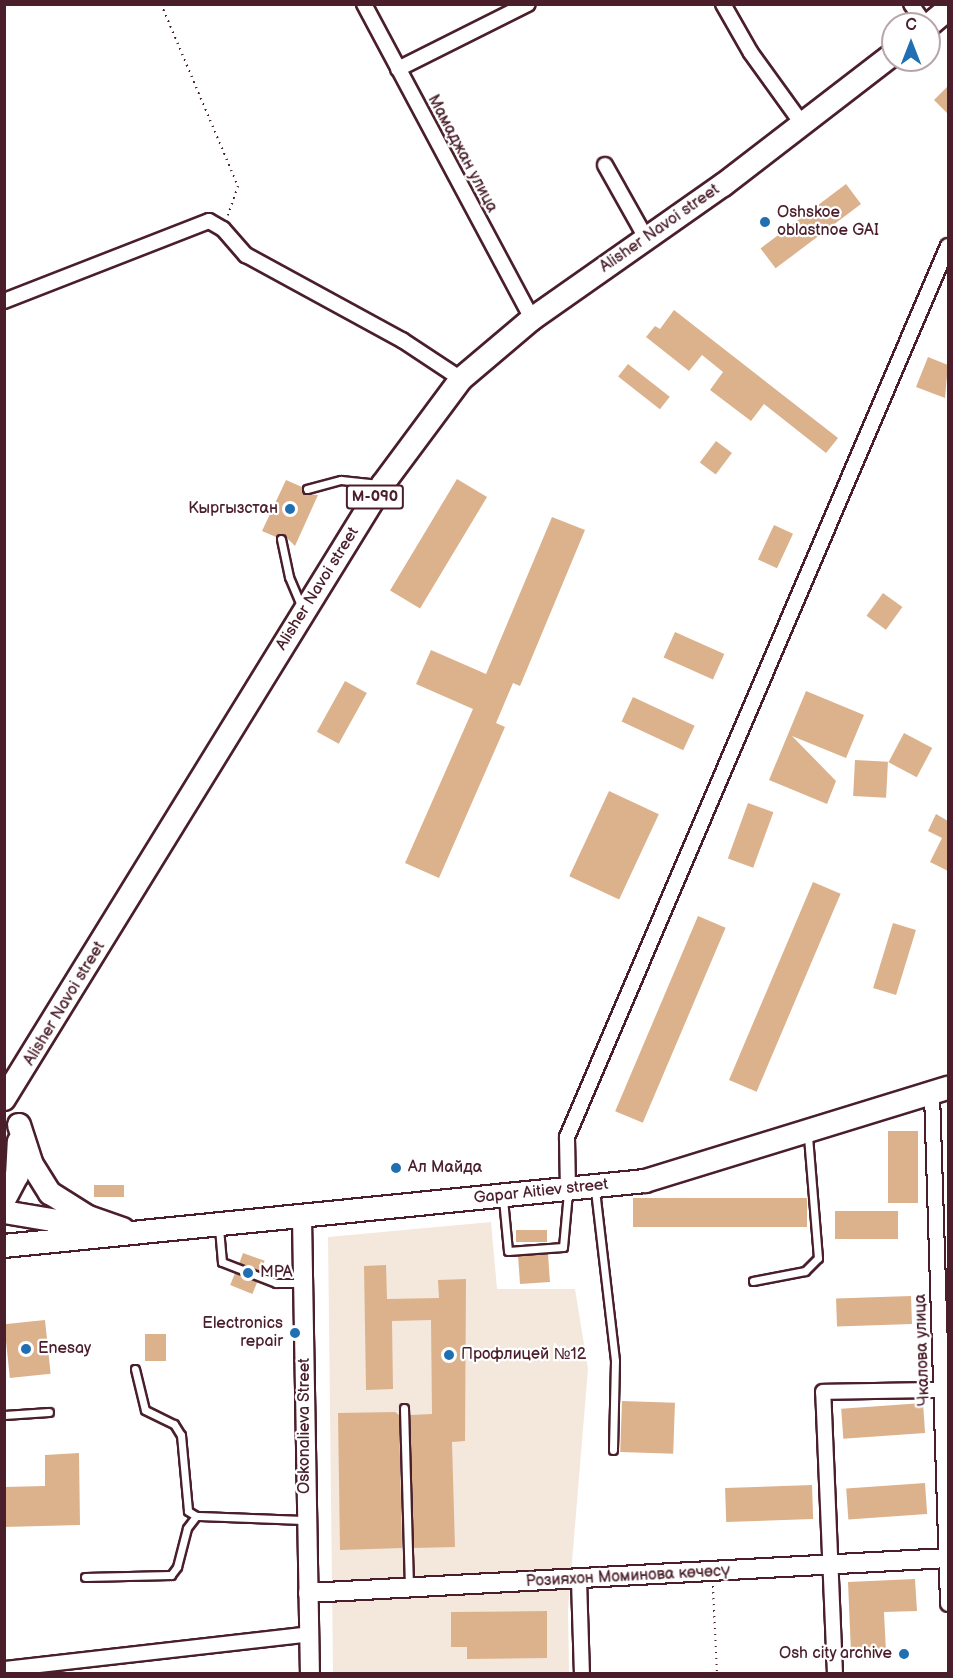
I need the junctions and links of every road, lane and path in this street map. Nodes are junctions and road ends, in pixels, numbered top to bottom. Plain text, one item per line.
1 (161, 4) edge
2 (364, 4) edge
3 (528, 4) edge
4 (723, 4) edge
5 (881, 63) edge
6 (398, 69) junction
7 (803, 125) junction
8 (605, 165) dead end
9 (223, 230) junction
10 (646, 238) junction
11 (948, 246) edge
12 (4, 301) edge
13 (532, 318) junction
14 (461, 379) junction
15 (383, 484) junction
16 (307, 489) dead end
17 (281, 539) dead end
18 (304, 610) junction
19 (940, 1091) edge
20 (12, 1094) edge
21 (12, 1133) edge
22 (808, 1133) junction
23 (595, 1187) junction
24 (568, 1190) junction
25 (502, 1197) junction
26 (4, 1200) edge
27 (4, 1212) edge
28 (302, 1218) junction
29 (219, 1226) junction
30 (127, 1232) junction
31 (4, 1246) edge
32 (753, 1281) dead end
33 (305, 1283) junction
34 (135, 1369) dead end
35 (940, 1390) junction
36 (404, 1408) dead end
37 (49, 1412) dead end
38 (4, 1415) edge
39 (613, 1450) dead end
40 (196, 1516) junction
41 (306, 1520) junction
42 (947, 1558) edge
43 (827, 1566) junction
44 (712, 1572) junction
45 (85, 1577) dead end
46 (579, 1580) junction
47 (409, 1588) junction
48 (308, 1593) junction
49 (948, 1604) edge
50 (309, 1634) junction
51 (4, 1669) edge
52 (310, 1674) edge
53 (582, 1674) edge
54 (717, 1674) edge
55 (835, 1674) edge

1 - 9 path
2 - 6 street, Мамаджан улица
3 - 6 street
4 - 7 street
5 - 7 main road, Alisher Navoi street / М-090
6 - 13 street, Мамаджан улица
7 - 10 main road, Alisher Navoi street / М-090
8 - 10 street
9 - 12 street
9 - 14 street
10 - 13 main road, Alisher Navoi street / М-090
11 - 24 street
13 - 14 main road, Alisher Navoi street / М-090
14 - 15 main road, Alisher Navoi street / М-090
15 - 16 lane
15 - 18 main road, Alisher Navoi street / М-090
17 - 18 lane
18 - 20 main road, Alisher Navoi street / М-090
19 - 22 main road, Gapar Aitiev street
19 - 35 street, Чкалова улица
20 - 21 main road
21 - 26 main road
21 - 30 main road
22 - 23 main road, Gapar Aitiev street
22 - 32 lane
23 - 24 main road, Gapar Aitiev street
23 - 39 lane
24 - 25 main road, Gapar Aitiev street
24 - 25 lane
25 - 28 main road, Gapar Aitiev street
27 - 30 main road, Gapar Aitiev street
28 - 29 main road, Gapar Aitiev street
28 - 33 street, Oskonalieva Street
29 - 30 main road, Gapar Aitiev street
29 - 33 lane
30 - 31 main road, Gapar Aitiev street
33 - 41 street, Oskonalieva Street
34 - 40 lane
35 - 42 street, Чкалова улица
35 - 43 street
36 - 47 lane
37 - 38 lane
40 - 41 lane
40 - 45 lane
41 - 48 street, Oskonalieva Street
42 - 43 street, Розияхон Моминова көчөсү
42 - 49 street, Чкалова улица
43 - 44 street, Розияхон Моминова көчөсү
43 - 55 street
44 - 46 street, Розияхон Моминова көчөсү
44 - 54 path
46 - 47 street, Розияхон Моминова көчөсү
46 - 53 street
47 - 48 street, Розияхон Моминова көчөсү
48 - 50 street, Oskonalieva Street
50 - 51 street
50 - 52 street, Oskonalieva Street

